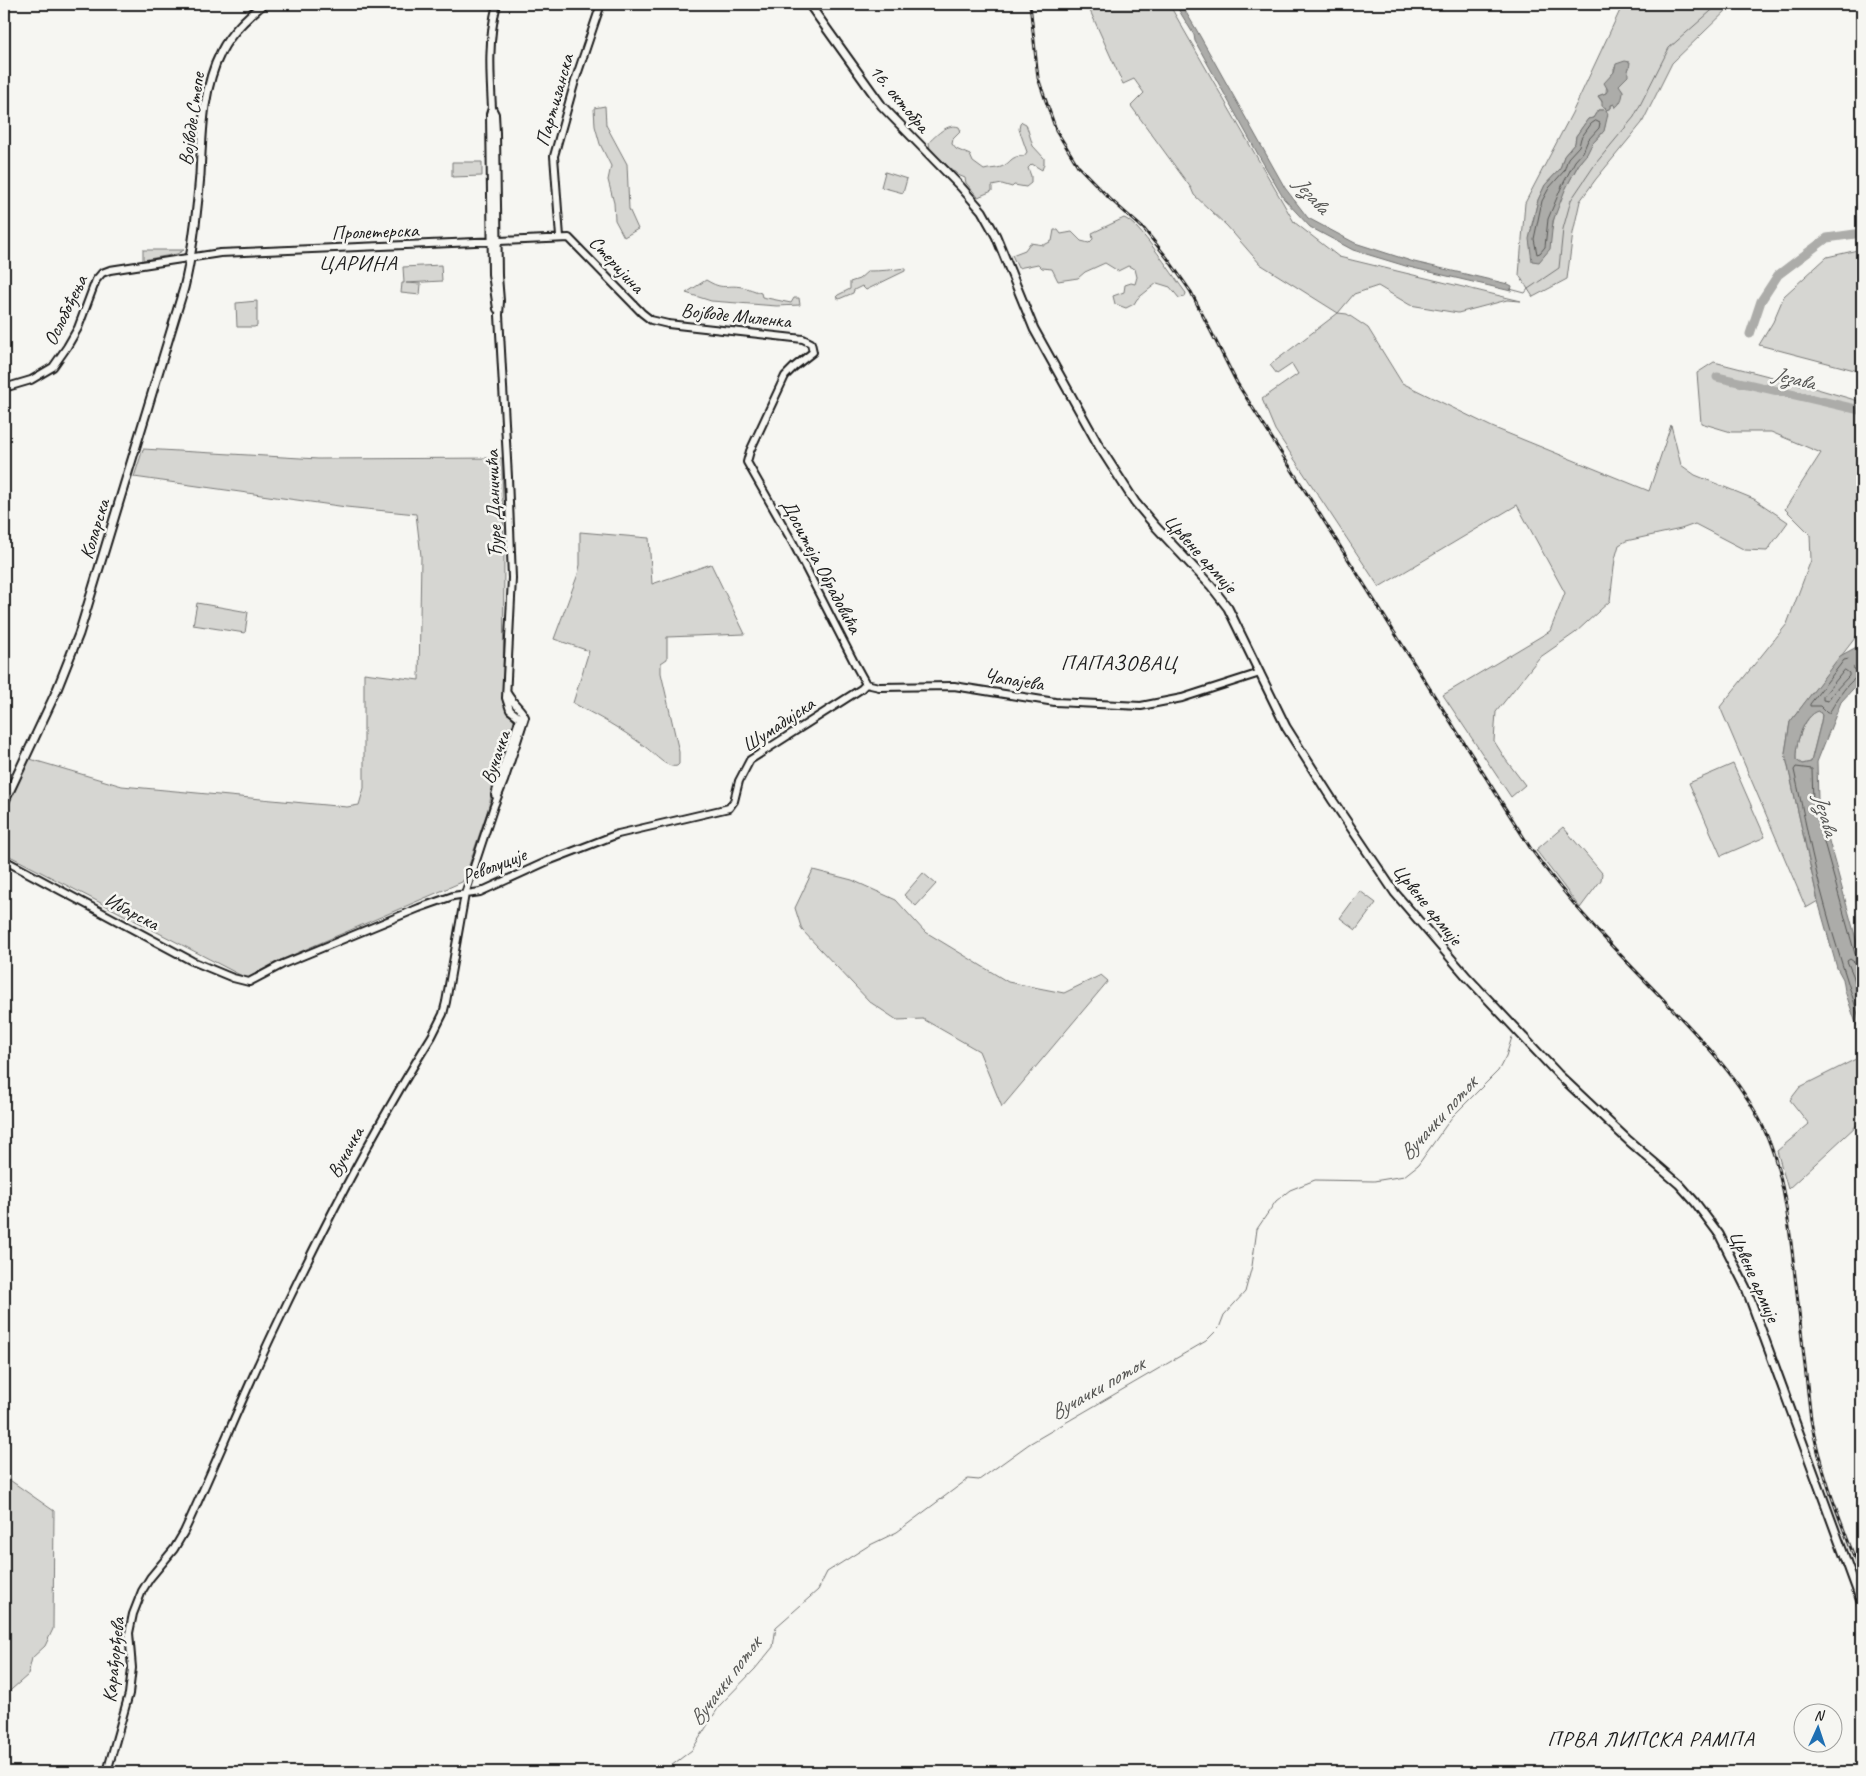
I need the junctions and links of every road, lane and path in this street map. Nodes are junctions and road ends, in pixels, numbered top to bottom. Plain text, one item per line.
1 (264, 4) edge
2 (497, 4) edge
3 (601, 4) edge
4 (809, 4) edge
5 (977, 205) joint
6 (560, 237) junction
7 (496, 242) junction
8 (191, 256) junction
9 (647, 318) joint
10 (4, 388) edge
11 (750, 451) joint
12 (1260, 673) junction
13 (866, 684) junction
14 (522, 715) joint
15 (4, 803) edge
16 (729, 808) joint
17 (4, 860) edge
18 (465, 894) junction
19 (249, 982) joint
20 (196, 1506) joint
21 (1862, 1604) edge
22 (107, 1772) edge

1 - 8 main road, Војводе Степе
2 - 7 street, Ђуре Даничића
3 - 6 street, Партизанска
4 - 5 main road, 16. октобра
5 - 12 main road, Црвене армије
6 - 7 street, Пролетерска
6 - 9 street, Стеријина
7 - 8 street, Пролетерска
7 - 14 street, Ђуре Даничића
8 - 10 street, Ослобођења
8 - 15 main road, Коларска
9 - 11 street, Војводе Миленка
11 - 13 street, Доситеја Обрадовића
12 - 13 street, Чапајева
12 - 21 main road, Црвене армије
13 - 16 street, Шумадијска
14 - 18 street, Вучачка
16 - 18 street, Револуције
17 - 19 street, Ибарска
18 - 19 street, Револуције
18 - 20 street, Вучачка
20 - 22 street, Карађорђева

